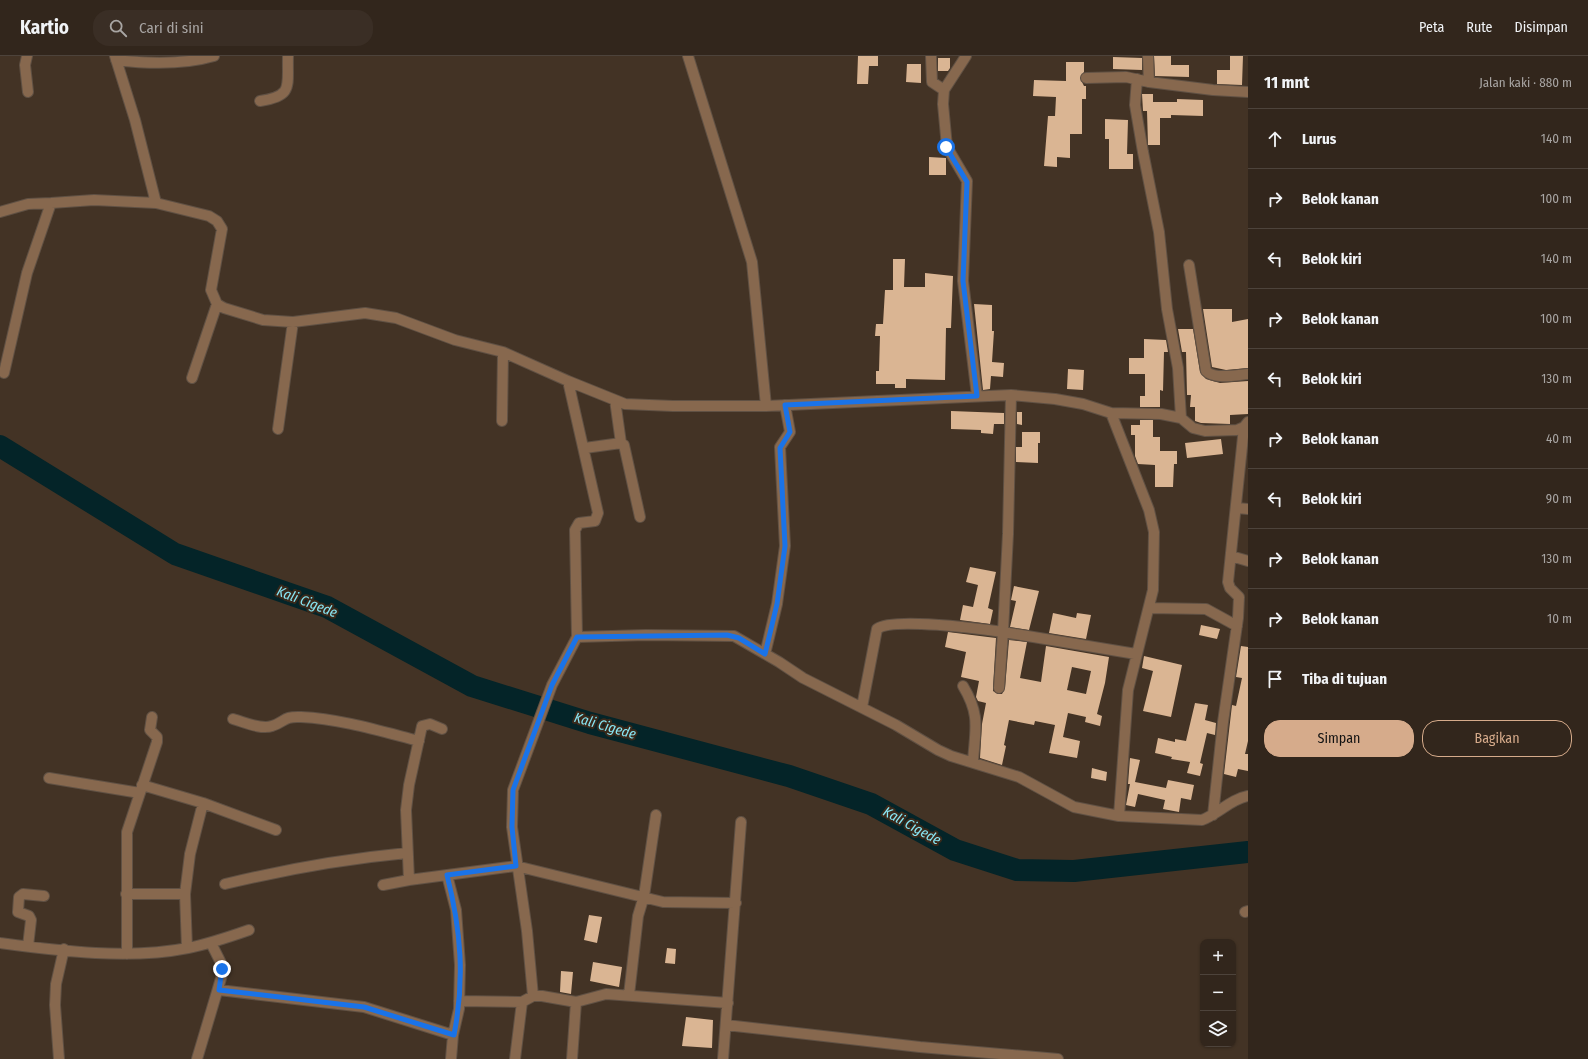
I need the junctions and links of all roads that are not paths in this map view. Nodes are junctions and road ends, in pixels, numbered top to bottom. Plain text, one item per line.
1 (27, 56) edge
2 (214, 56) edge
3 (288, 56) edge
4 (688, 56) edge
5 (931, 56) edge
6 (966, 56) edge
7 (1148, 56) edge
8 (116, 58) edge
9 (1086, 78) dead end
10 (1137, 79) junction
11 (1148, 82) junction
12 (944, 90) junction
13 (28, 92) dead end
14 (1248, 92) edge
15 (260, 101) dead end
16 (51, 203) junction
17 (156, 203) junction
18 (0, 212) edge
19 (1189, 265) dead end
20 (217, 304) junction
21 (293, 322) junction
22 (503, 352) junction
23 (4, 373) dead end
24 (1248, 374) edge
25 (192, 378) dead end
26 (568, 381) junction
27 (1011, 395) junction
28 (977, 396) junction
29 (615, 400) junction
30 (785, 405) junction
31 (766, 406) junction
32 (1111, 413) junction
33 (1181, 418) junction
34 (502, 421) dead end
35 (1246, 425) edge
36 (278, 429) dead end
37 (621, 443) junction
38 (584, 448) junction
39 (1237, 508) junction
40 (1248, 509) edge
41 (640, 517) dead end
42 (1231, 556) junction
43 (1248, 561) edge
44 (1149, 608) junction
45 (1237, 626) junction
46 (1003, 632) junction
47 (577, 637) junction
48 (765, 654) junction
49 (1136, 654) junction
50 (962, 686) dead end
51 (999, 688) dead end
52 (862, 707) junction
53 (152, 717) dead end
54 (233, 719) dead end
55 (442, 729) dead end
56 (419, 741) junction
57 (973, 762) junction
58 (50, 778) dead end
59 (141, 789) junction
60 (1248, 796) edge
61 (203, 803) junction
62 (656, 815) dead end
63 (1213, 815) junction
64 (1119, 816) junction
65 (741, 822) dead end
66 (276, 830) dead end
67 (407, 853) junction
68 (516, 866) junction
69 (447, 875) junction
70 (409, 880) junction
71 (225, 884) dead end
72 (383, 885) dead end
73 (126, 894) junction
74 (185, 894) junction
75 (44, 896) dead end
76 (644, 896) junction
77 (736, 903) junction
78 (249, 930) dead end
79 (0, 943) edge
80 (211, 943) junction
81 (28, 946) junction
82 (187, 948) junction
83 (64, 950) junction
84 (127, 954) junction
85 (219, 990) junction
86 (630, 995) junction
87 (533, 996) junction
88 (459, 1001) junction
89 (522, 1002) junction
90 (576, 1002) junction
91 (728, 1003) junction
92 (726, 1026) junction
93 (454, 1035) junction
94 (59, 1059) edge
95 (197, 1059) edge
96 (451, 1059) edge
97 (515, 1059) edge
98 (572, 1059) edge
99 (723, 1059) edge
100 (1058, 1059) edge

1 - 13 street
2 - 8 street
3 - 15 street
4 - 31 street
5 - 12 street
6 - 12 street
7 - 11 street
8 - 17 street
9 - 10 street
10 - 11 street
10 - 33 street
11 - 14 street
12 - 28 street
16 - 17 street
16 - 18 street
16 - 23 street
17 - 20 street
19 - 24 street
20 - 21 street
20 - 25 street
21 - 22 street
21 - 36 street
22 - 26 street
22 - 34 street
26 - 29 street
26 - 38 street
27 - 28 street
27 - 32 street
27 - 46 street
28 - 30 street
29 - 31 street
29 - 37 street
30 - 31 street
30 - 48 street
32 - 33 street
32 - 44 street
33 - 35 street
35 - 39 street
37 - 38 street
37 - 41 street
38 - 47 street
39 - 40 street
39 - 42 street
42 - 43 street
42 - 45 street
44 - 45 street
44 - 49 street
45 - 63 street
46 - 49 street
46 - 51 street
46 - 52 street
47 - 48 street
47 - 68 street
48 - 52 street
49 - 64 street
50 - 57 street
52 - 57 street
53 - 59 street
54 - 56 street
55 - 56 street
56 - 67 street
57 - 64 street
58 - 59 street
59 - 61 street
59 - 73 street
60 - 63 street
61 - 66 street
61 - 74 street
62 - 76 street
63 - 64 street
65 - 77 street
67 - 70 street
67 - 71 street
68 - 69 street
68 - 76 street
68 - 87 street
69 - 70 street
69 - 88 street
70 - 72 street
73 - 74 street
73 - 84 street
74 - 82 street
75 - 81 street
76 - 77 street
76 - 86 street
77 - 91 street
78 - 80 street
79 - 81 street
80 - 82 street
80 - 85 street
81 - 83 street
82 - 84 street
83 - 84 street
83 - 94 street
85 - 93 street
85 - 95 street
86 - 90 street
86 - 91 street
87 - 89 street
87 - 90 street
88 - 89 street
88 - 93 street
89 - 97 street
90 - 98 street
91 - 92 street
92 - 99 street
92 - 100 street
93 - 96 street

